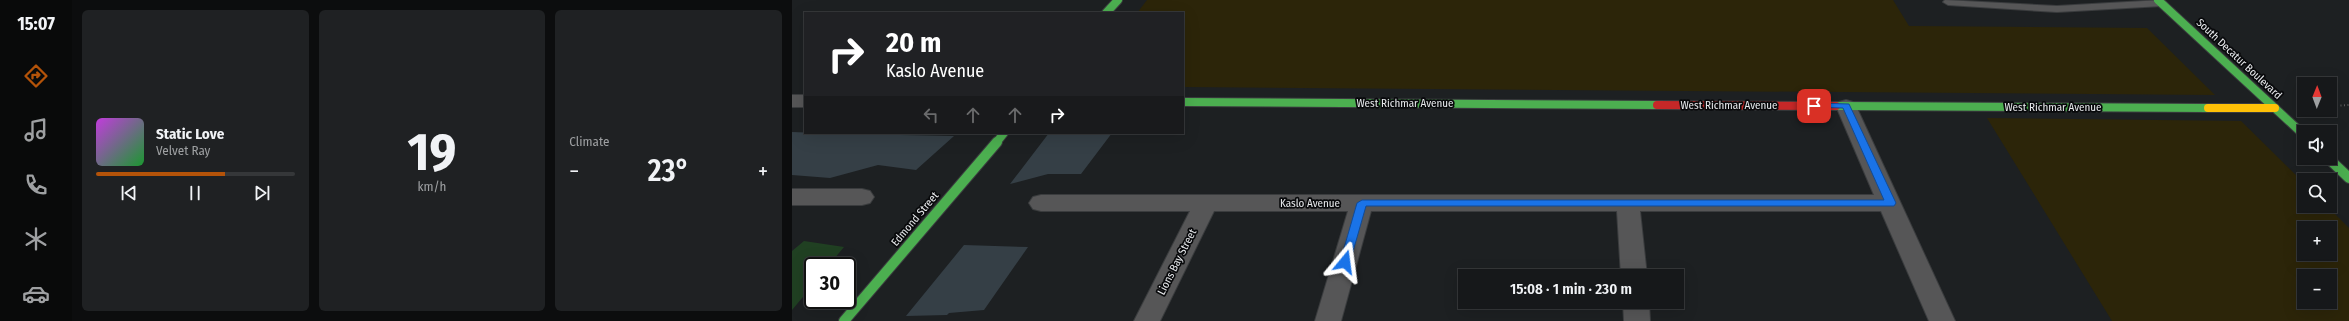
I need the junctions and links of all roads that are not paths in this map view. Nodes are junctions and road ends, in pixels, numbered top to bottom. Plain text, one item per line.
1 (1118, 0) edge
2 (1948, 2) dead end
3 (2160, 2) edge
4 (1107, 12) edge
5 (792, 101) edge
6 (804, 101) edge
7 (1184, 102) edge
8 (1846, 106) junction
9 (2276, 108) junction
10 (2297, 128) edge
11 (1003, 134) edge
12 (2335, 165) edge
13 (2349, 178) edge
14 (792, 197) edge
15 (862, 197) dead end
16 (1042, 203) dead end
17 (1206, 203) junction
18 (1362, 203) junction
19 (1628, 203) junction
20 (1891, 203) junction
21 (1633, 269) edge
22 (1636, 309) edge
23 (844, 321) edge
24 (1147, 321) edge
25 (1328, 321) edge
26 (1637, 321) edge
27 (1942, 321) edge

1 - 4 street
2 - 3 lane
3 - 9 street, South Decatur Boulevard
5 - 6 street
7 - 8 street, West Richmar Avenue
8 - 9 street, West Richmar Avenue
8 - 20 street
9 - 10 street, South Decatur Boulevard
11 - 23 street, Edmond Street
12 - 13 street
14 - 15 street
16 - 17 street, Kaslo Avenue
17 - 18 street, Kaslo Avenue
17 - 24 street, Lions Bay Street
18 - 19 street, Kaslo Avenue
18 - 25 street
19 - 20 street, Kaslo Avenue
19 - 21 street
20 - 27 street
22 - 26 street

